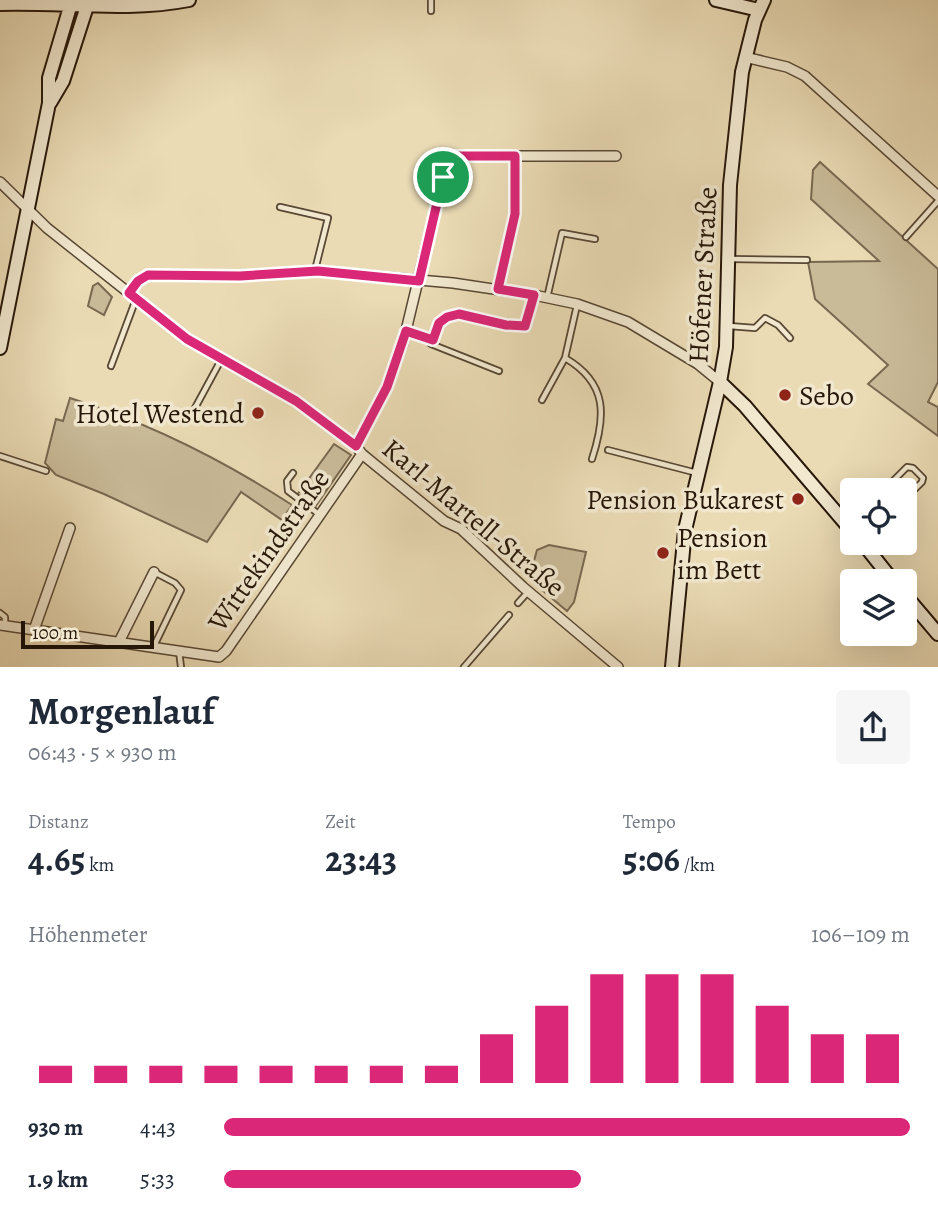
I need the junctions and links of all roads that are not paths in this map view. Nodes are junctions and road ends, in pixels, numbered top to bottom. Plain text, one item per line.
1 (189, 0) edge
2 (431, 0) edge
3 (716, 0) edge
4 (27, 2) edge
5 (71, 3) edge
6 (88, 3) edge
7 (0, 4) edge
8 (762, 5) edge
9 (431, 11) dead end
10 (745, 57) junction
11 (49, 103) junction
12 (515, 156) junction
13 (616, 156) dead end
14 (0, 181) edge
15 (938, 196) edge
16 (938, 201) edge
17 (280, 207) dead end
18 (28, 209) junction
19 (906, 237) dead end
20 (595, 239) dead end
21 (729, 258) junction
22 (807, 260) dead end
23 (314, 271) junction
24 (419, 281) junction
25 (498, 289) junction
26 (534, 295) junction
27 (133, 296) junction
28 (547, 298) junction
29 (577, 304) junction
30 (728, 326) junction
31 (406, 331) junction
32 (790, 338) dead end
33 (433, 340) junction
34 (0, 348) edge
35 (565, 358) junction
36 (222, 360) junction
37 (111, 366) dead end
38 (499, 371) dead end
39 (720, 382) junction
40 (542, 400) dead end
41 (189, 419) dead end
42 (359, 450) junction
43 (608, 450) dead end
44 (0, 456) edge
45 (592, 459) dead end
46 (46, 471) dead end
47 (293, 473) dead end
48 (698, 473) junction
49 (896, 478) edge
50 (917, 487) edge
51 (840, 514) edge
52 (321, 515) junction
53 (70, 528) dead end
54 (872, 555) edge
55 (883, 569) edge
56 (154, 572) joint
57 (528, 592) junction
58 (518, 603) dead end
59 (917, 610) edge
60 (0, 613) edge
61 (509, 615) dead end
62 (2, 626) edge
63 (34, 630) junction
64 (938, 635) edge
65 (119, 642) junction
66 (153, 647) junction
67 (179, 650) junction
68 (210, 656) junction
69 (181, 667) edge
70 (211, 667) edge
71 (464, 667) edge
72 (618, 667) edge
73 (672, 667) edge

1 - 6 main road
2 - 9 lane
3 - 8 main road
4 - 5 main road
4 - 7 main road
5 - 6 main road
5 - 11 main road
6 - 11 main road
8 - 10 main road, Höfener Straße
10 - 15 street
10 - 21 main road, Höfener Straße
11 - 18 main road
12 - 13 street
12 - 24 street, Wittekindstraße
12 - 25 street
14 - 18 street, Karl-Martell-Straße
16 - 19 lane
17 - 23 lane
18 - 27 street, Karl-Martell-Straße
18 - 34 main road
20 - 28 lane
21 - 22 lane
21 - 30 main road, Höfener Straße
23 - 24 street
23 - 27 street
24 - 25 street
24 - 31 street, Wittekindstraße
25 - 26 street
26 - 28 street
26 - 33 lane
27 - 36 street, Karl-Martell-Straße
27 - 37 lane
28 - 29 street
29 - 35 lane
29 - 39 street
30 - 32 lane
30 - 39 main road, Höfener Straße
31 - 33 lane
31 - 42 street, Wittekindstraße
33 - 38 lane
35 - 40 lane
35 - 45 lane
36 - 41 lane
36 - 42 street, Karl-Martell-Straße
39 - 48 main road, Höfener Straße
39 - 51 main road
42 - 52 street, Wittekindstraße
42 - 57 street, Karl-Martell-Straße
43 - 48 lane
44 - 46 lane
47 - 52 lane
48 - 73 main road, Höfener Straße
49 - 50 lane
52 - 68 street, Wittekindstraße
53 - 63 street
54 - 55 main road
56 - 65 street
56 - 66 lane
57 - 58 lane
57 - 72 street, Karl-Martell-Straße
59 - 64 main road
60 - 62 lane
61 - 71 lane
62 - 63 street, Wittekindstraße
63 - 65 street, Wittekindstraße
65 - 66 street, Wittekindstraße
66 - 67 street, Wittekindstraße
67 - 68 street, Wittekindstraße
67 - 69 lane
68 - 70 lane

